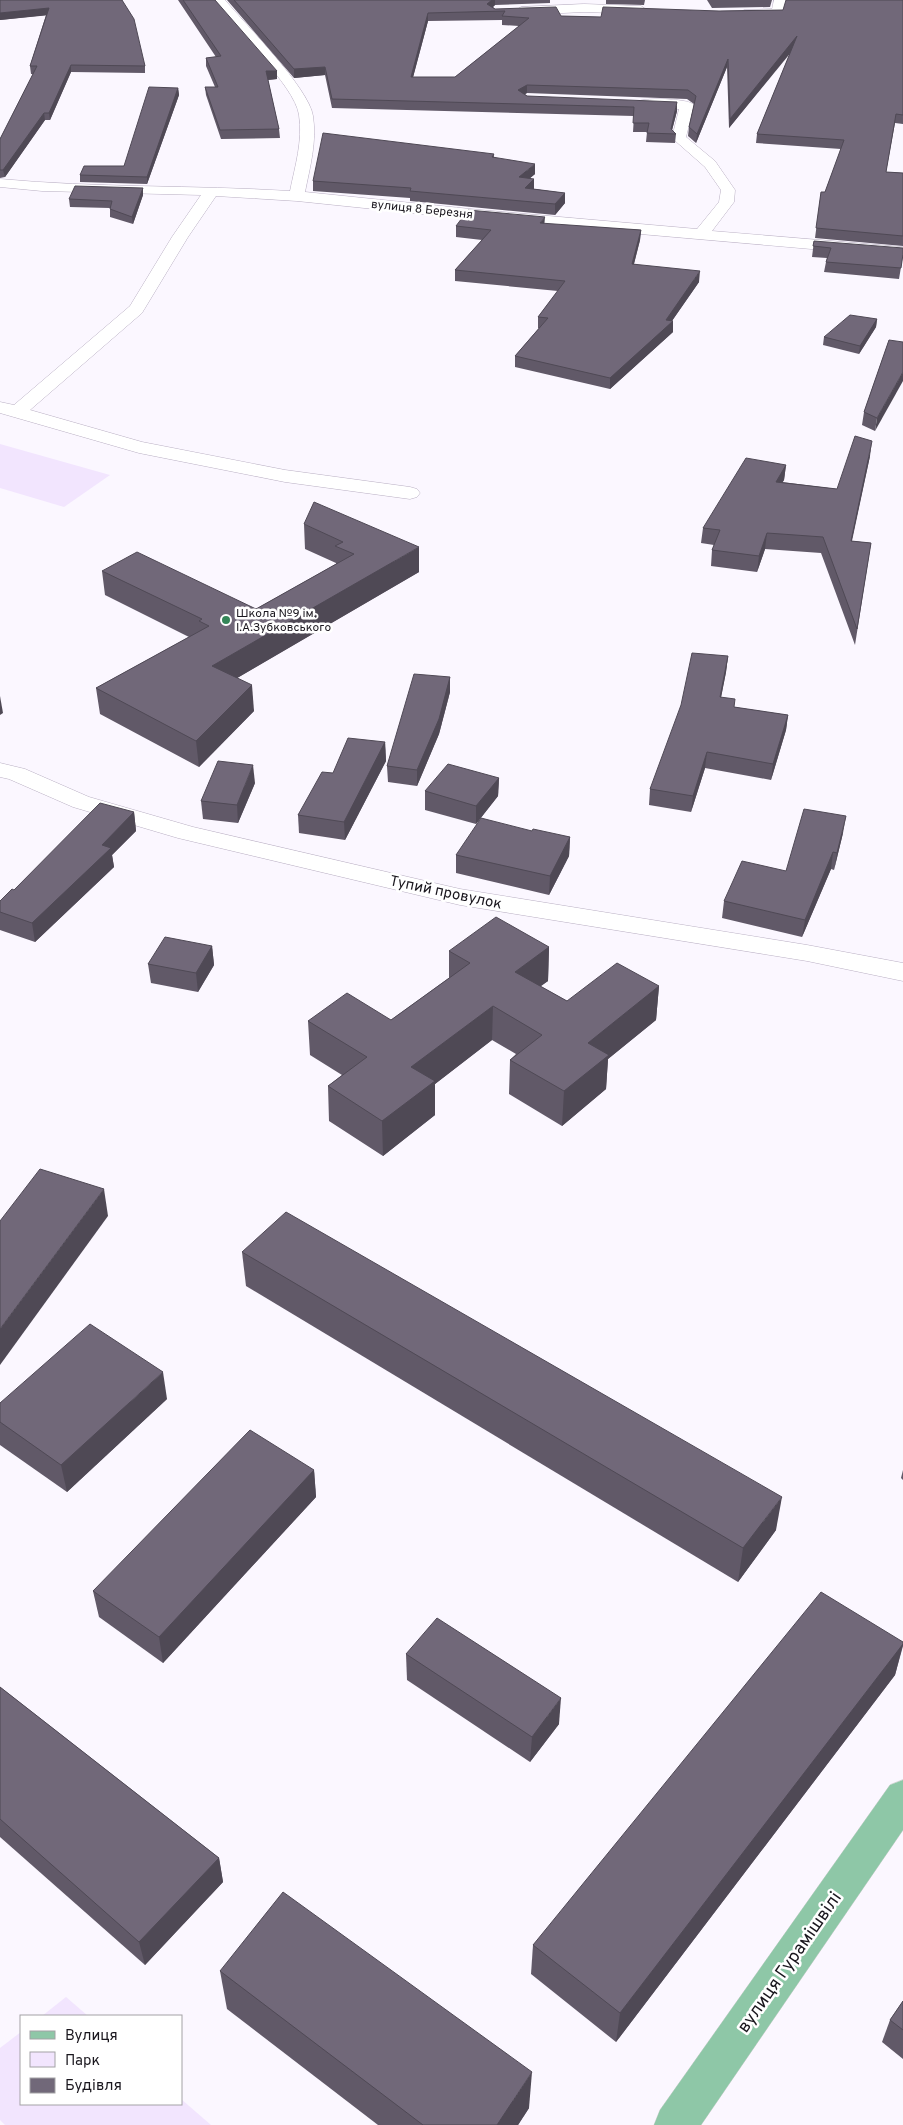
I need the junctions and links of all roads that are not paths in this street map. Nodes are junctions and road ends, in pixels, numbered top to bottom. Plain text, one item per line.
1 (218, 0) edge
2 (780, 0) edge
3 (511, 11) edge
4 (654, 11) edge
5 (727, 14) edge
6 (630, 103) edge
7 (0, 183) edge
8 (212, 191) junction
9 (296, 196) junction
10 (701, 235) junction
11 (903, 252) edge
12 (8, 409) edge
13 (410, 493) dead end
14 (0, 770) edge
15 (903, 972) edge
16 (903, 1798) edge
17 (675, 2125) edge

1 - 9 street
2 - 5 street
3 - 4 street
6 - 10 street
7 - 8 street, вулиця 8 Березня
8 - 9 street, вулиця 8 Березня
8 - 12 street
9 - 10 street, вулиця 8 Березня
10 - 11 street, вулиця 8 Березня
12 - 13 street
14 - 15 street, Тупий провулок
16 - 17 main road, вулиця Гурамішвілі

